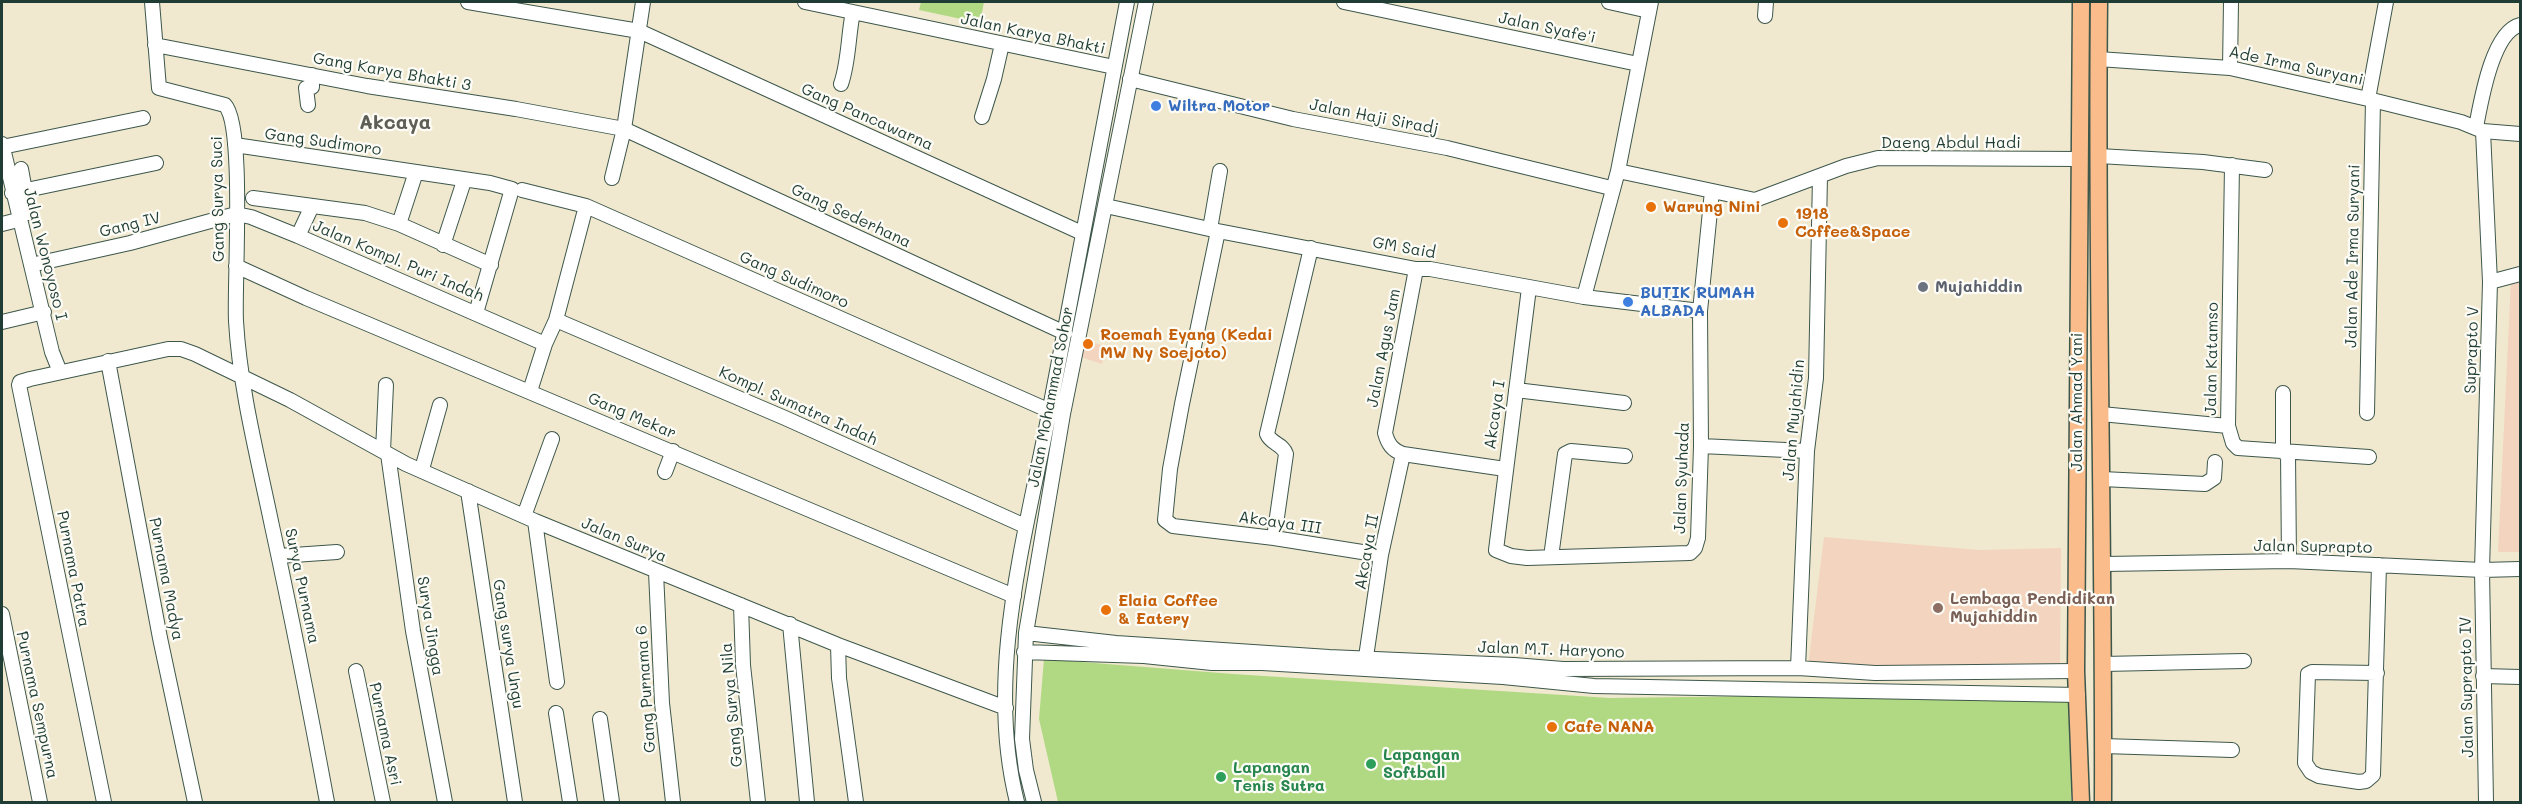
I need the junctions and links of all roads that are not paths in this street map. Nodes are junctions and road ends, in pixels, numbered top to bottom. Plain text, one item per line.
1 (152, 2) edge
2 (468, 2) edge
3 (643, 2) edge
4 (805, 2) edge
5 (1127, 2) edge
6 (1146, 2) edge
7 (1344, 2) edge
8 (1609, 2) edge
9 (1766, 2) edge
10 (2081, 2) edge
11 (2099, 2) edge
12 (2231, 2) edge
13 (2386, 2) edge
14 (831, 4) edge
15 (1650, 6) edge
16 (853, 12) junction
17 (1765, 16) dead end
18 (2520, 25) edge
19 (639, 32) junction
20 (1002, 44) junction
21 (155, 45) junction
22 (2098, 59) junction
23 (1638, 64) junction
24 (1114, 67) junction
25 (2230, 68) junction
26 (312, 75) junction
27 (1130, 79) junction
28 (841, 84) dead end
29 (2370, 100) junction
30 (308, 105) dead end
31 (981, 117) dead end
32 (143, 118) dead end
33 (624, 129) junction
34 (2480, 129) junction
35 (2520, 134) edge
36 (2, 145) edge
37 (235, 145) junction
38 (1099, 145) junction
39 (1117, 146) junction
40 (2099, 156) junction
41 (2080, 159) junction
42 (156, 163) dead end
43 (2232, 165) junction
44 (21, 168) dead end
45 (2265, 170) dead end
46 (1220, 171) dead end
47 (1618, 171) junction
48 (416, 172) junction
49 (1821, 176) junction
50 (612, 178) dead end
51 (464, 181) junction
52 (1611, 188) junction
53 (517, 189) junction
54 (1712, 191) junction
55 (19, 192) junction
56 (253, 198) dead end
57 (312, 206) junction
58 (586, 206) junction
59 (1106, 206) junction
60 (236, 214) junction
61 (24, 217) junction
62 (2, 224) edge
63 (399, 224) junction
64 (1214, 230) junction
65 (1082, 233) junction
66 (298, 236) junction
67 (443, 245) junction
68 (1311, 248) junction
69 (31, 265) junction
70 (491, 265) junction
71 (236, 266) junction
72 (1416, 269) junction
73 (2520, 274) edge
74 (2490, 282) junction
75 (1529, 288) junction
76 (1584, 297) junction
77 (1700, 310) junction
78 (44, 312) junction
79 (476, 313) junction
80 (556, 320) junction
81 (2, 322) edge
82 (2077, 323) junction
83 (2100, 324) junction
84 (1065, 333) junction
85 (545, 344) junction
86 (108, 362) junction
87 (60, 372) junction
88 (241, 377) junction
89 (386, 385) dead end
90 (1516, 390) junction
91 (530, 391) junction
92 (2283, 393) dead end
93 (1624, 403) dead end
94 (440, 405) dead end
95 (1050, 411) junction
96 (2367, 413) dead end
97 (2101, 414) junction
98 (2228, 426) junction
99 (552, 439) dead end
100 (1701, 446) junction
101 (1807, 451) junction
102 (673, 452) junction
103 (2285, 452) junction
104 (386, 453) junction
105 (1403, 454) junction
106 (1625, 456) dead end
107 (2369, 457) dead end
108 (2215, 462) dead end
109 (422, 469) junction
110 (1504, 469) junction
111 (664, 471) dead end
112 (1036, 472) junction
113 (1052, 475) junction
114 (2102, 479) junction
115 (468, 491) junction
116 (530, 518) junction
117 (1025, 526) junction
118 (1274, 538) junction
119 (1495, 547) joint
120 (337, 552) dead end
121 (1382, 555) junction
122 (279, 556) junction
123 (1551, 557) junction
124 (2289, 561) junction
125 (2104, 564) junction
126 (2379, 565) junction
127 (2520, 569) edge
128 (2482, 570) junction
129 (656, 572) junction
130 (1014, 596) junction
131 (741, 605) junction
132 (2, 614) edge
133 (790, 624) junction
134 (1026, 633) junction
135 (838, 645) junction
136 (1114, 649) junction
137 (1024, 652) junction
138 (1262, 657) junction
139 (1366, 657) junction
140 (2244, 661) dead end
141 (2103, 664) junction
142 (1445, 668) junction
143 (1798, 668) junction
144 (1730, 670) junction
145 (356, 671) dead end
146 (2076, 671) junction
147 (1875, 673) junction
148 (2377, 673) junction
149 (2482, 676) junction
150 (2520, 677) edge
151 (557, 682) dead end
152 (1730, 688) junction
153 (1877, 691) junction
154 (2078, 694) junction
155 (1006, 708) junction
156 (556, 713) dead end
157 (600, 719) dead end
158 (2103, 746) junction
159 (2232, 750) dead end
160 (1008, 767) junction
161 (1026, 770) junction
162 (40, 802) edge
163 (104, 802) edge
164 (195, 802) edge
165 (327, 802) edge
166 (383, 802) edge
167 (446, 802) edge
168 (516, 802) edge
169 (570, 802) edge
170 (612, 802) edge
171 (673, 802) edge
172 (758, 802) edge
173 (807, 802) edge
174 (856, 802) edge
175 (1017, 802) edge
176 (1034, 802) edge
177 (2081, 802) edge
178 (2103, 802) edge
179 (2486, 802) edge

1 - 21 street, Gang Surya Suci
2 - 19 street, Gang Pancawarna
3 - 19 street
4 - 14 street, Jalan Karya Bhakti
5 - 24 street, Jalan Mohammad Sohor
6 - 27 street, Jalan Mohammad Sohor
7 - 23 street, Jalan Syafe'i
8 - 15 street
9 - 17 street
10 - 41 main road, Jalan Ahmad Yani
11 - 22 main road, Jalan Ahmad Yani
12 - 25 street
13 - 29 street, Jalan Ade Irma Suryani
14 - 16 street, Jalan Karya Bhakti
15 - 23 street
16 - 20 street, Jalan Karya Bhakti
16 - 28 street
18 - 34 street, Suprapto V
19 - 33 street
19 - 65 street, Gang Pancawarna
20 - 24 street, Jalan Karya Bhakti
20 - 31 street
21 - 26 street, Gang Karya Bhakti 3
21 - 37 street, Gang Surya Suci
22 - 25 street, Ade Irma Suryani
22 - 40 main road, Jalan Ahmad Yani
23 - 47 street
24 - 38 street, Jalan Mohammad Sohor
25 - 29 street, Ade Irma Suryani
26 - 30 street
26 - 33 street, Gang Karya Bhakti 3
27 - 39 street, Jalan Mohammad Sohor
27 - 52 street, Jalan Haji Siradj
29 - 34 street, Ade Irma Suryani
29 - 96 street, Jalan Ade Irma Suryani
32 - 36 street
33 - 50 street
33 - 84 street, Gang Sederhana
34 - 35 street, Ade Irma Suryani
34 - 74 street, Suprapto V
36 - 55 street, Jalan Wonoyoso I
37 - 48 street, Gang Sudimoro
37 - 60 street, Gang Surya Suci
38 - 39 street
38 - 65 street, Jalan Mohammad Sohor
39 - 59 street, Jalan Mohammad Sohor
40 - 43 street
40 - 83 main road, Jalan Ahmad Yani
41 - 49 street, Daeng Abdul Hadi
41 - 82 main road, Jalan Ahmad Yani
42 - 55 street
43 - 45 street
43 - 98 street, Jalan Katamso
44 - 55 street
46 - 64 street
47 - 52 street
47 - 54 street, Daeng Abdul Hadi
48 - 51 street, Gang Sudimoro
48 - 63 street
49 - 54 street, Daeng Abdul Hadi
49 - 101 street, Jalan Mujahidin
51 - 53 street, Gang Sudimoro
51 - 67 street
52 - 76 street
53 - 58 street, Gang Sudimoro
53 - 70 street
54 - 77 street, Jalan Syuhada
55 - 61 street, Jalan Wonoyoso I
56 - 57 street
57 - 63 street
57 - 66 street
58 - 80 street
58 - 95 street, Gang Sudimoro
59 - 64 street, GM Said
59 - 113 street, Jalan Mohammad Sohor
60 - 66 street, Jalan Kompl. Puri Indah
60 - 69 street, Gang IV
60 - 71 street, Gang Surya Suci
61 - 62 street
61 - 69 street, Jalan Wonoyoso I
63 - 67 street
64 - 68 street, GM Said
64 - 118 street, Akcaya III
65 - 84 street, Jalan Mohammad Sohor
66 - 79 street, Jalan Kompl. Puri Indah
67 - 70 street
68 - 72 street, GM Said
68 - 118 street
69 - 78 street, Jalan Wonoyoso I
70 - 79 street
71 - 88 street, Gang Surya Suci
71 - 91 street, Gang Mekar
72 - 75 street, GM Said
72 - 105 street, Jalan Agus Jam
73 - 74 street
74 - 128 street, Suprapto V
75 - 76 street, GM Said
75 - 90 street, Akcaya I
76 - 77 street, GM Said
77 - 100 street, Jalan Syuhada
78 - 81 street
78 - 87 street, Jalan Wonoyoso I
79 - 85 street, Jalan Kompl. Puri Indah
80 - 85 street
80 - 117 street, Kompl. Sumatra Indah
82 - 83 main road
82 - 146 main road, Jalan Ahmad Yani
83 - 97 main road, Jalan Ahmad Yani
84 - 95 street, Jalan Mohammad Sohor
85 - 91 street
86 - 87 street, Jalan Surya
86 - 88 street, Jalan Surya
86 - 164 street, Purnama Madya
87 - 163 street, Purnama Patra
88 - 104 street, Jalan Surya
88 - 122 street, Surya Purnama
89 - 104 street, Surya Jingga
90 - 93 street
90 - 110 street, Akcaya I
91 - 102 street, Gang Mekar
92 - 103 street
94 - 109 street
95 - 112 street, Jalan Mohammad Sohor
97 - 98 street, Jalan Katamso
97 - 114 main road, Jalan Ahmad Yani
98 - 103 street
99 - 116 street
100 - 101 street
100 - 123 street, Jalan Syuhada
101 - 143 street, Jalan Mujahidin
102 - 111 street
102 - 130 street, Gang Mekar
103 - 107 street
103 - 124 street
104 - 109 street, Jalan Surya
104 - 167 street, Surya Jingga
105 - 110 street
105 - 121 street, Akcaya II
106 - 123 street
108 - 114 street
109 - 115 street, Jalan Surya
110 - 119 street, Akcaya I
112 - 113 street
112 - 117 street, Jalan Mohammad Sohor
113 - 134 street, Jalan Mohammad Sohor
114 - 125 main road, Jalan Ahmad Yani
115 - 116 street, Jalan Surya
115 - 168 street, Gang surya Ungu
116 - 129 street, Jalan Surya
116 - 151 street
117 - 130 street, Jalan Mohammad Sohor
118 - 121 street, Akcaya III
119 - 123 street, Jalan Syuhada
120 - 122 street
121 - 139 street, Akcaya II
122 - 165 street, Surya Purnama
124 - 125 street, Jalan Suprapto
124 - 126 street, Jalan Suprapto
125 - 141 main road, Jalan Ahmad Yani
126 - 128 street, Jalan Suprapto
126 - 148 street
127 - 128 street, Jalan Suprapto
128 - 149 street, Jalan Suprapto IV
129 - 131 street, Jalan Surya
129 - 171 street, Gang Purnama 6
130 - 155 street, Jalan Mohammad Sohor
131 - 133 street, Jalan Surya
131 - 172 street, Gang Surya Nila
132 - 162 street, Purnama Sempurna
133 - 135 street, Jalan Surya
133 - 173 street
134 - 136 street, Jalan M.T. Haryono
134 - 137 street, Jalan Mohammad Sohor
135 - 155 street, Jalan Surya
135 - 174 street
136 - 137 street
136 - 138 street, Jalan M.T. Haryono
137 - 161 street, Jalan Mohammad Sohor
138 - 139 street, Jalan M.T. Haryono
138 - 142 street
139 - 142 street, Jalan M.T. Haryono
140 - 141 street
141 - 158 main road, Jalan Ahmad Yani
142 - 144 street, Jalan M.T. Haryono
142 - 152 street
143 - 144 street, Jalan M.T. Haryono
143 - 147 street, Jalan M.T. Haryono
144 - 152 street
145 - 166 street, Purnama Asri
146 - 147 street, Jalan M.T. Haryono
146 - 154 main road, Jalan Ahmad Yani
147 - 153 street
148 - 148 street
149 - 150 street
149 - 179 street, Jalan Suprapto IV
152 - 153 street
153 - 154 street
154 - 177 main road, Jalan Ahmad Yani
155 - 160 street, Jalan Mohammad Sohor
156 - 169 street
157 - 170 street
158 - 159 street
158 - 178 main road, Jalan Ahmad Yani
160 - 161 street
160 - 175 street, Jalan Mohammad Sohor
161 - 176 street, Jalan Mohammad Sohor

